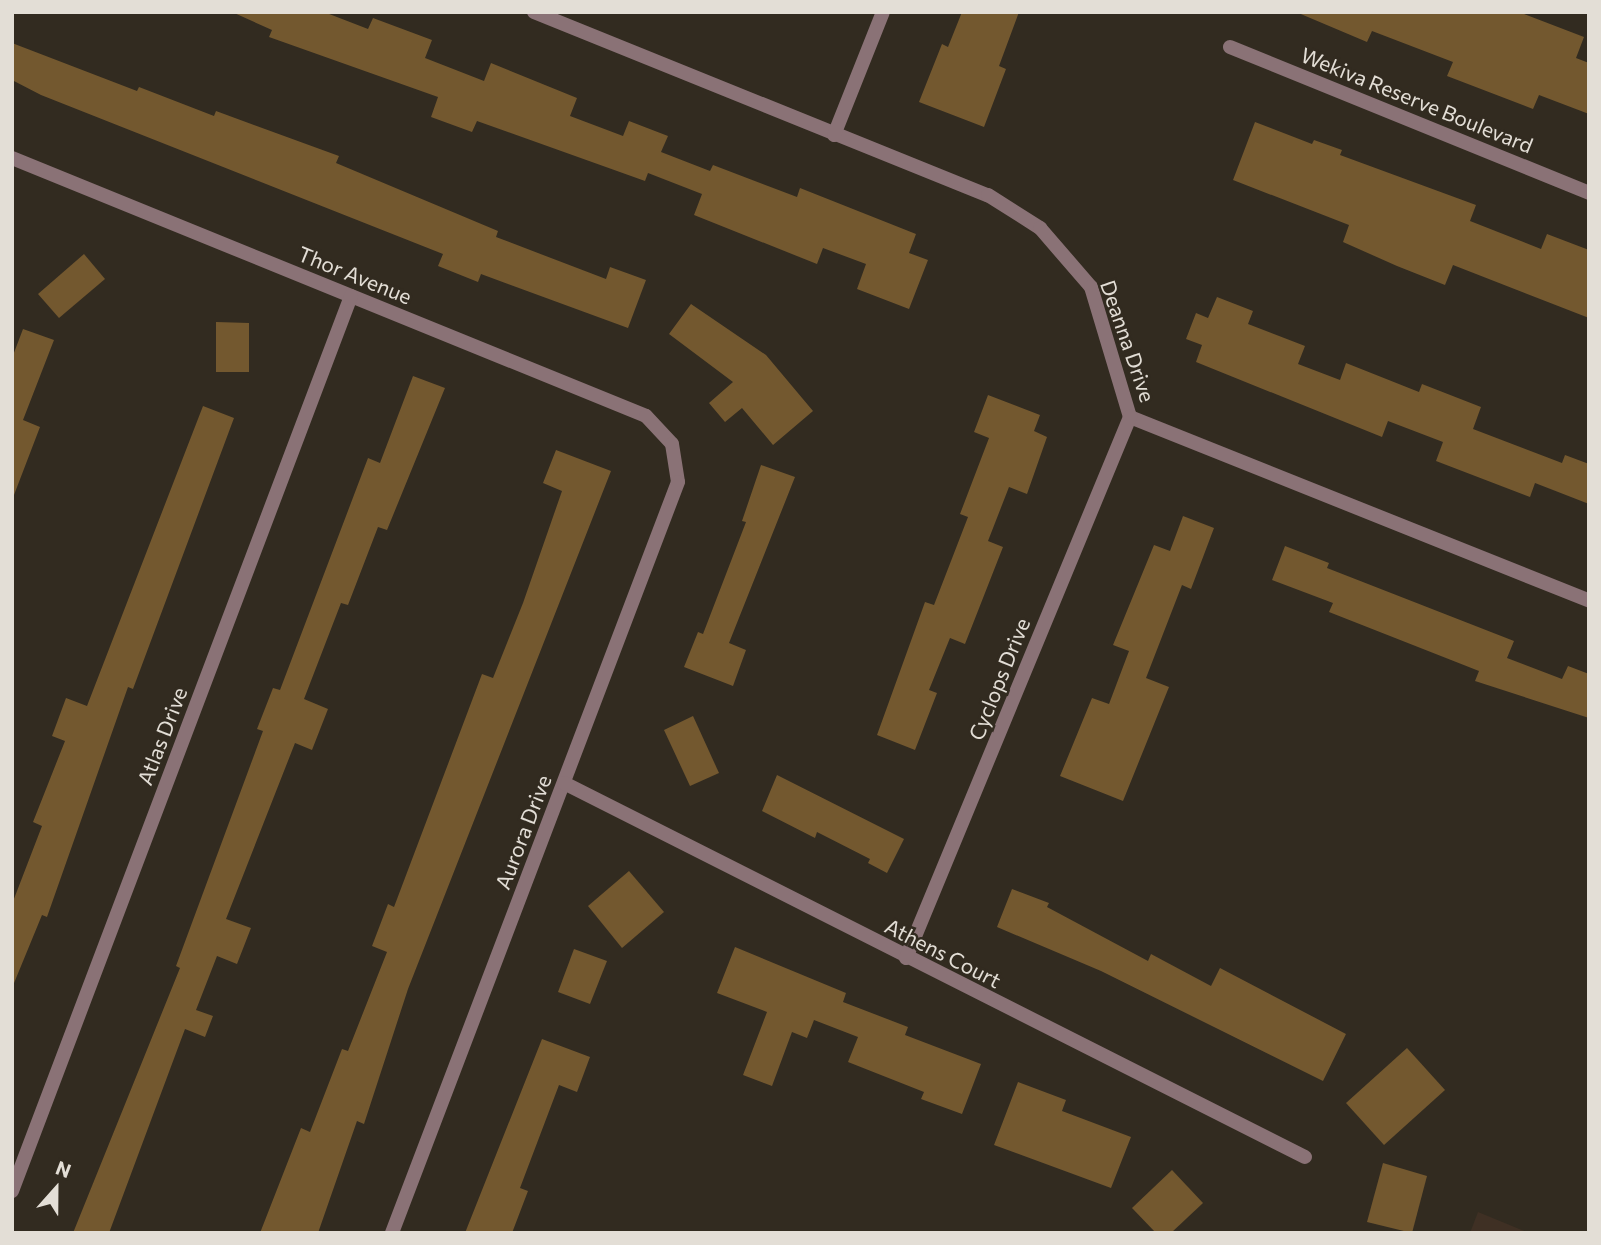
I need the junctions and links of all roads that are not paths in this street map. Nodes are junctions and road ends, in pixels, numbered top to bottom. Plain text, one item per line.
1 (534, 12) edge
2 (883, 12) edge
3 (1230, 47) dead end
4 (834, 135) junction
5 (13, 161) edge
6 (1589, 193) edge
7 (351, 296) junction
8 (1130, 416) junction
9 (672, 444) joint
10 (1589, 601) edge
11 (564, 783) junction
12 (906, 958) junction
13 (1305, 1157) dead end
14 (12, 1191) edge
15 (392, 1233) edge

1 - 4 street, Deanna Drive
2 - 4 street
3 - 6 street, Wekiva Reserve Boulevard
4 - 8 street, Deanna Drive
5 - 7 street, Thor Avenue
7 - 9 street, Thor Avenue
7 - 14 street, Atlas Drive
8 - 10 street, Deanna Drive
8 - 12 street, Cyclops Drive
9 - 11 street, Aurora Drive
11 - 12 street, Athens Court
11 - 15 street, Aurora Drive
12 - 13 street, Athens Court

